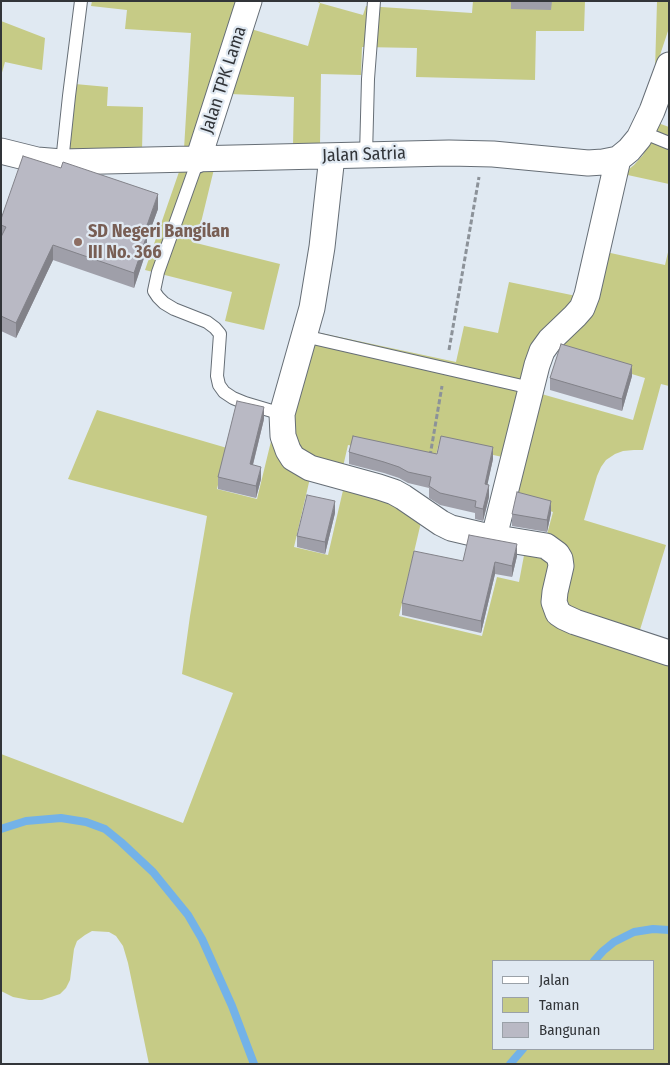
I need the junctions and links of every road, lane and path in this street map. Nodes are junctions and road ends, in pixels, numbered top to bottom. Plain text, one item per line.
1 (81, 1) edge
2 (250, 1) edge
3 (374, 1) edge
4 (669, 65) edge
5 (642, 132) junction
6 (669, 143) edge
7 (1, 151) edge
8 (484, 154) junction
9 (366, 155) junction
10 (332, 156) junction
11 (618, 159) junction
12 (198, 160) junction
13 (62, 162) junction
14 (304, 336) junction
15 (445, 368) junction
16 (532, 388) junction
17 (282, 414) junction
18 (428, 462) edge
19 (494, 537) junction
20 (669, 653) edge

1 - 13 lane
2 - 12 street, Jalan TPK Lama
3 - 9 lane
4 - 5 street
5 - 6 lane
5 - 11 street
7 - 13 street, Jalan Satria
8 - 9 street, Jalan Satria
8 - 11 street, Jalan Satria
8 - 15 path
9 - 10 street, Jalan Satria
10 - 12 street, Jalan Satria
10 - 14 street
11 - 16 street
12 - 13 street, Jalan Satria
12 - 17 lane
14 - 15 lane
14 - 17 street
15 - 16 lane
15 - 18 path
16 - 19 street
17 - 19 street
19 - 20 street

